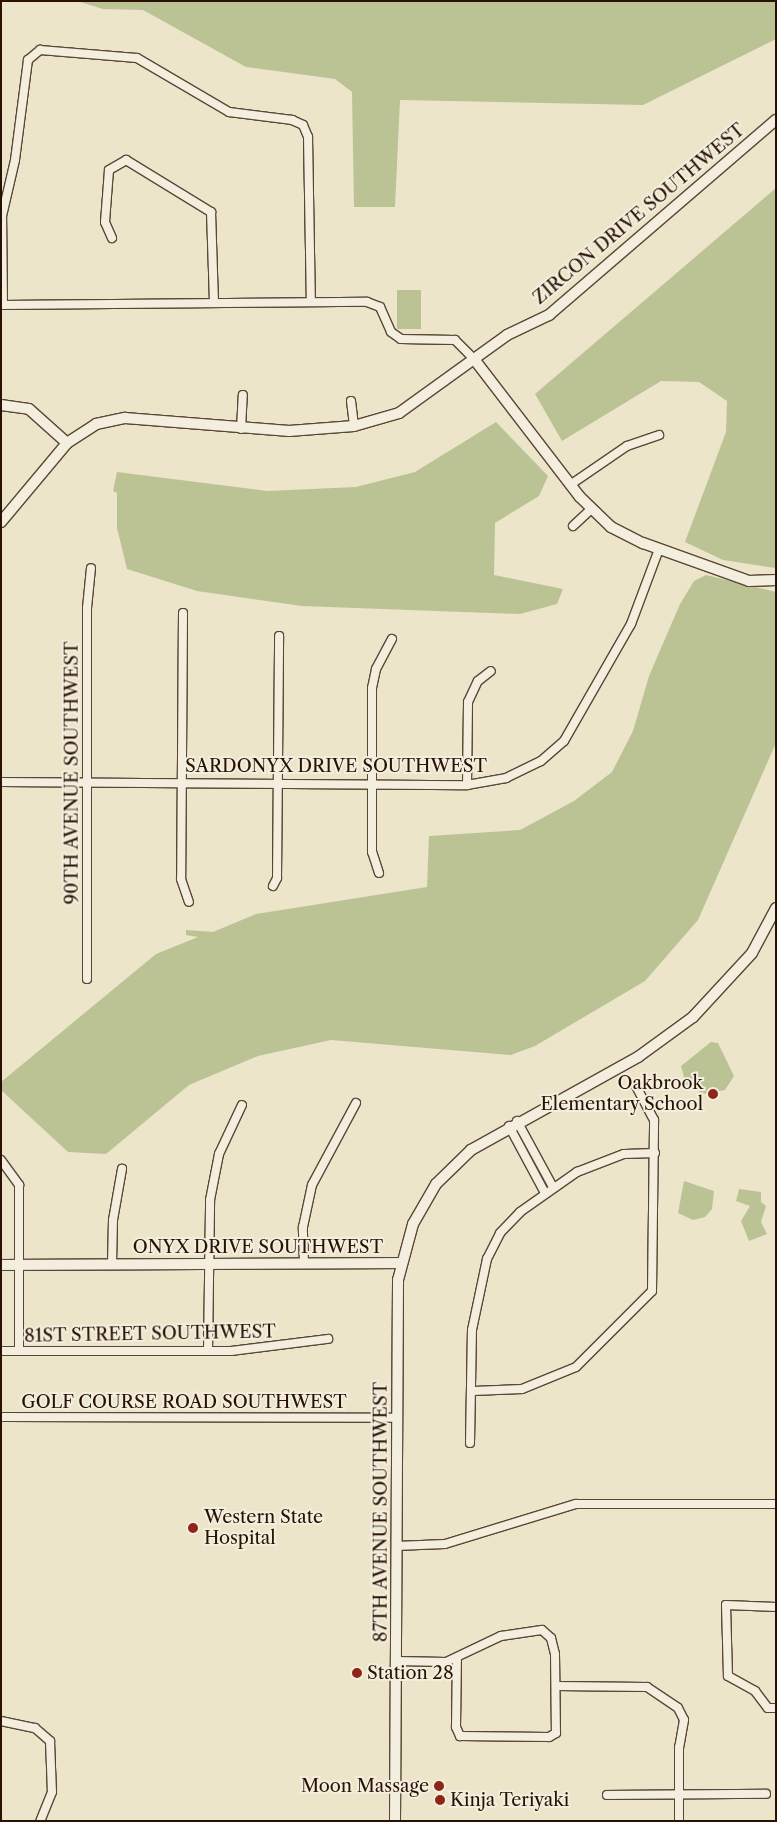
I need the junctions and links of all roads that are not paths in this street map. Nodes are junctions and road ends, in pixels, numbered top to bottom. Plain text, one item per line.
1 (776, 120) edge
2 (112, 238) dead end
3 (311, 301) junction
4 (214, 302) junction
5 (2, 305) edge
6 (474, 360) junction
7 (243, 395) dead end
8 (351, 401) dead end
9 (1, 405) edge
10 (354, 426) junction
11 (241, 429) junction
12 (659, 435) dead end
13 (67, 443) junction
14 (570, 485) junction
15 (591, 509) junction
16 (1, 522) edge
17 (573, 526) dead end
18 (658, 549) junction
19 (91, 568) dead end
20 (776, 580) edge
21 (182, 613) dead end
22 (279, 636) dead end
23 (392, 639) dead end
24 (490, 671) dead end
25 (276, 781) junction
26 (1, 782) edge
27 (87, 782) junction
28 (182, 782) junction
29 (372, 784) junction
30 (467, 785) junction
31 (379, 873) dead end
32 (272, 886) dead end
33 (189, 902) dead end
34 (776, 908) edge
35 (87, 978) dead end
36 (636, 1086) dead end
37 (356, 1103) dead end
38 (242, 1105) dead end
39 (513, 1123) junction
40 (655, 1154) junction
41 (1, 1160) edge
42 (122, 1169) dead end
43 (553, 1187) junction
44 (545, 1193) junction
45 (304, 1262) junction
46 (209, 1263) junction
47 (401, 1263) junction
48 (112, 1264) junction
49 (1, 1265) edge
50 (19, 1265) junction
51 (328, 1339) dead end
52 (1, 1351) edge
53 (19, 1351) junction
54 (208, 1351) junction
55 (473, 1391) junction
56 (1, 1417) edge
57 (397, 1418) junction
58 (470, 1443) dead end
59 (776, 1504) edge
60 (396, 1546) junction
61 (776, 1607) edge
62 (457, 1658) junction
63 (397, 1661) junction
64 (556, 1686) junction
65 (776, 1708) edge
66 (1, 1721) edge
67 (766, 1794) dead end
68 (607, 1795) dead end
69 (678, 1795) junction
70 (40, 1821) edge
71 (396, 1821) edge
72 (679, 1821) edge

1 - 6 street, ZIRCON DRIVE SOUTHWEST
2 - 4 street
3 - 4 street
3 - 5 street
3 - 6 street
4 - 5 street
6 - 10 street, ZIRCON DRIVE SOUTHWEST
6 - 14 street
7 - 11 street
8 - 10 street
9 - 13 street
10 - 11 street, ZIRCON DRIVE SOUTHWEST
11 - 13 street, ZIRCON DRIVE SOUTHWEST
12 - 14 street
13 - 16 street, ZIRCON DRIVE SOUTHWEST
14 - 15 street
15 - 17 street
15 - 18 street
18 - 20 street
18 - 30 street, SARDONYX DRIVE SOUTHWEST
19 - 27 street, 90TH AVENUE SOUTHWEST
21 - 28 street
22 - 25 street
23 - 29 street
24 - 30 street
25 - 28 street, SARDONYX DRIVE SOUTHWEST
25 - 29 street, SARDONYX DRIVE SOUTHWEST
25 - 32 street
26 - 27 street, SARDONYX DRIVE SOUTHWEST
27 - 28 street, SARDONYX DRIVE SOUTHWEST
27 - 35 street, 90TH AVENUE SOUTHWEST
28 - 33 street
29 - 30 street, SARDONYX DRIVE SOUTHWEST
29 - 31 street
34 - 39 street, ONYX DRIVE SOUTHWEST
36 - 40 street
37 - 45 street
38 - 46 street
39 - 43 street
39 - 44 street
39 - 47 street, ONYX DRIVE SOUTHWEST
40 - 43 street
40 - 55 street
41 - 50 street
42 - 48 street
43 - 44 street
44 - 55 street
45 - 46 street, ONYX DRIVE SOUTHWEST
45 - 47 street, ONYX DRIVE SOUTHWEST
46 - 48 street, ONYX DRIVE SOUTHWEST
46 - 54 street
47 - 57 street, 87TH AVENUE SOUTHWEST
48 - 50 street, ONYX DRIVE SOUTHWEST
49 - 50 street, ONYX DRIVE SOUTHWEST
50 - 53 street
51 - 54 street, 81ST STREET SOUTHWEST
52 - 53 street, 81ST STREET SOUTHWEST
53 - 54 street, 81ST STREET SOUTHWEST
55 - 58 street
56 - 57 street, GOLF COURSE ROAD SOUTHWEST
57 - 60 street, 87TH AVENUE SOUTHWEST
59 - 60 street
60 - 63 street, 87TH AVENUE SOUTHWEST
61 - 65 street
62 - 63 street
62 - 64 street
62 - 64 street
63 - 71 street, 87TH AVENUE SOUTHWEST
64 - 69 street
66 - 70 street
67 - 69 street
68 - 69 street
69 - 72 street

